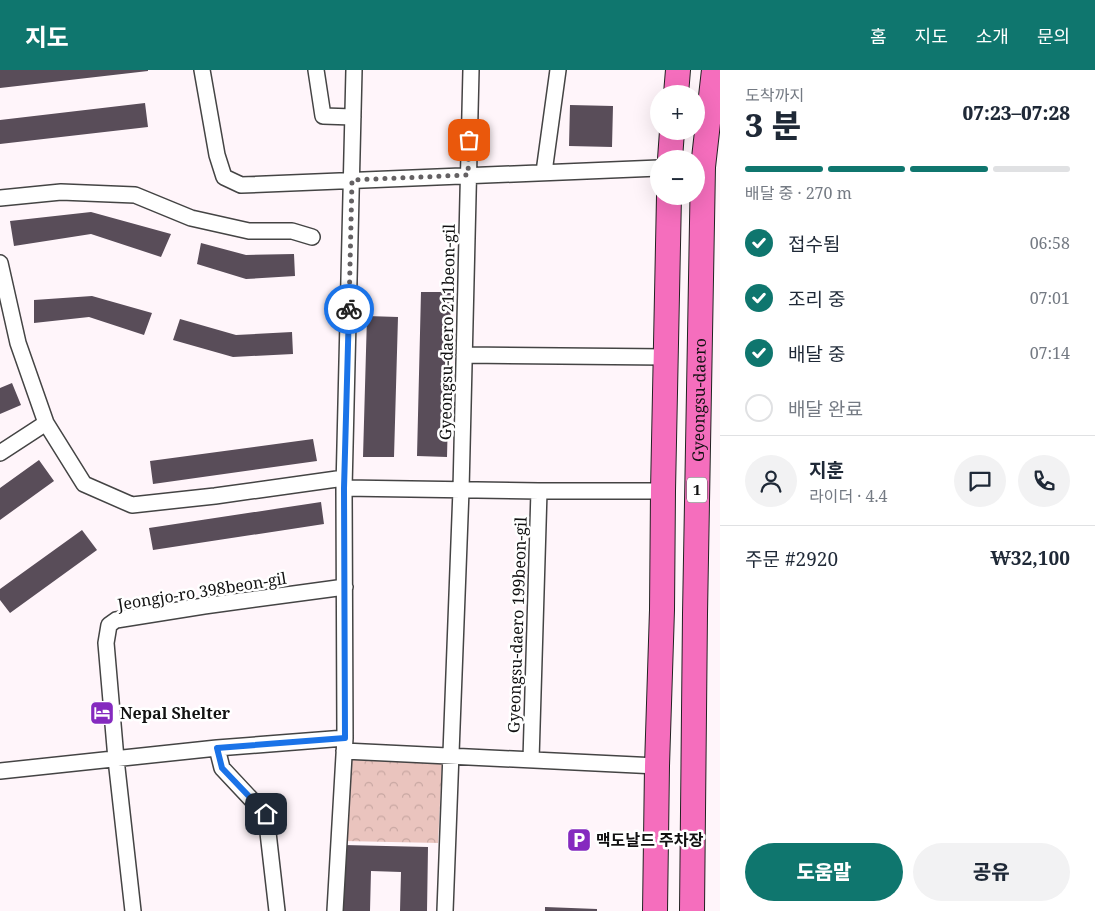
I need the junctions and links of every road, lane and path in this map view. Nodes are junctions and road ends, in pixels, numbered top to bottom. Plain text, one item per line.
1 (202, 70) edge
2 (316, 70) edge
3 (354, 70) edge
4 (471, 70) edge
5 (558, 70) edge
6 (678, 70) edge
7 (714, 70) edge
8 (677, 85) edge
9 (354, 117) junction
10 (650, 168) edge
11 (544, 172) junction
12 (468, 175) junction
13 (352, 180) junction
14 (0, 198) edge
15 (669, 205) edge
16 (312, 237) dead end
17 (0, 262) edge
18 (464, 355) junction
19 (666, 357) junction
20 (46, 423) junction
21 (0, 453) edge
22 (344, 483) junction
23 (461, 490) junction
24 (539, 491) junction
25 (663, 491) junction
26 (345, 587) junction
27 (345, 744) junction
28 (217, 748) junction
29 (451, 756) junction
30 (116, 759) junction
31 (531, 760) junction
32 (657, 766) junction
33 (0, 771) edge
34 (133, 911) edge
35 (277, 911) edge
36 (335, 911) edge
37 (445, 911) edge
38 (655, 911) edge
39 (692, 911) edge

1 - 13 street
2 - 9 street
3 - 9 street
4 - 12 street, Gyeongsu-daero 211beon-gil
5 - 11 street
6 - 8 main road
7 - 39 main road, Gyeongsu-daero / 1
9 - 13 street
10 - 11 street
11 - 12 street
12 - 13 street
12 - 18 street, Gyeongsu-daero 211beon-gil
13 - 22 street
14 - 16 street
15 - 19 main road, Gyeongsu-daero / 1
17 - 20 street
18 - 19 street, Gyeongsu-daero
18 - 23 street, Gyeongsu-daero 211beon-gil
19 - 25 main road, Gyeongsu-daero / 1
20 - 21 street
20 - 22 street
22 - 23 street
22 - 26 street
23 - 24 street
23 - 29 street
24 - 25 street
24 - 31 street, Gyeongsu-daero 199beon-gil
25 - 32 main road, Gyeongsu-daero / 1
26 - 27 street
26 - 30 street, Jeongjo-ro 398beon-gil
27 - 28 street
27 - 29 street
27 - 36 street
28 - 30 street
28 - 35 street
29 - 31 street
29 - 37 street
30 - 33 street
30 - 34 street, Jeongjo-ro 398beon-gil
31 - 32 street
32 - 38 main road, Gyeongsu-daero / 1

